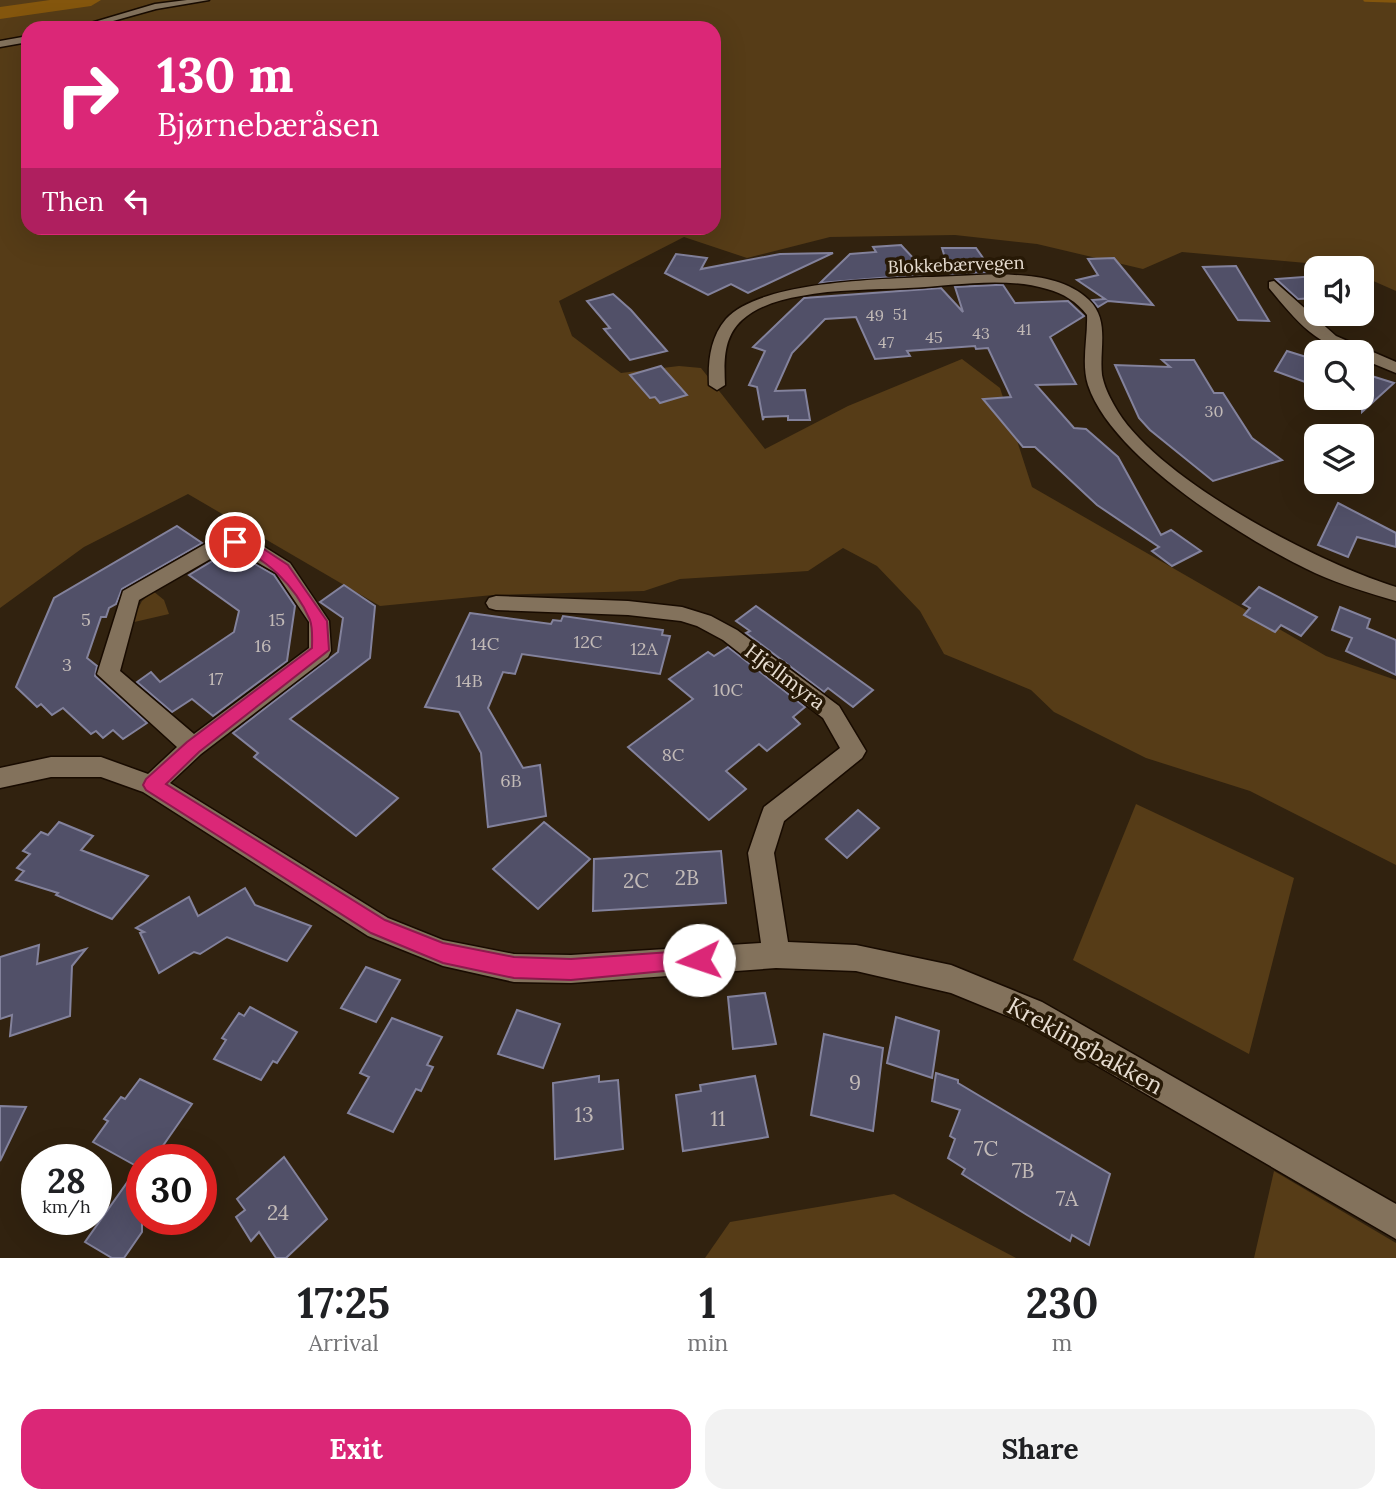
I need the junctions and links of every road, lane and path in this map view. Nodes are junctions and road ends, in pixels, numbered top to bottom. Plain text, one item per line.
1 (205, 0) edge
2 (104, 21) edge
3 (21, 40) edge
4 (0, 44) edge
5 (1274, 285) dead end
6 (1330, 340) edge
7 (1374, 359) edge
8 (1396, 368) edge
9 (717, 385) dead end
10 (1396, 594) edge
11 (496, 603) dead end
12 (193, 747) junction
13 (0, 778) edge
14 (152, 785) junction
15 (776, 954) junction
16 (1396, 1222) edge

1 - 2 street
3 - 4 street
5 - 6 street
7 - 8 street
9 - 10 street, Blokkebærvegen
11 - 15 street, Hjellmyra
12 - 12 street
12 - 14 street
13 - 14 street, Kreklingbakken
14 - 15 street, Kreklingbakken
15 - 16 street, Kreklingbakken

